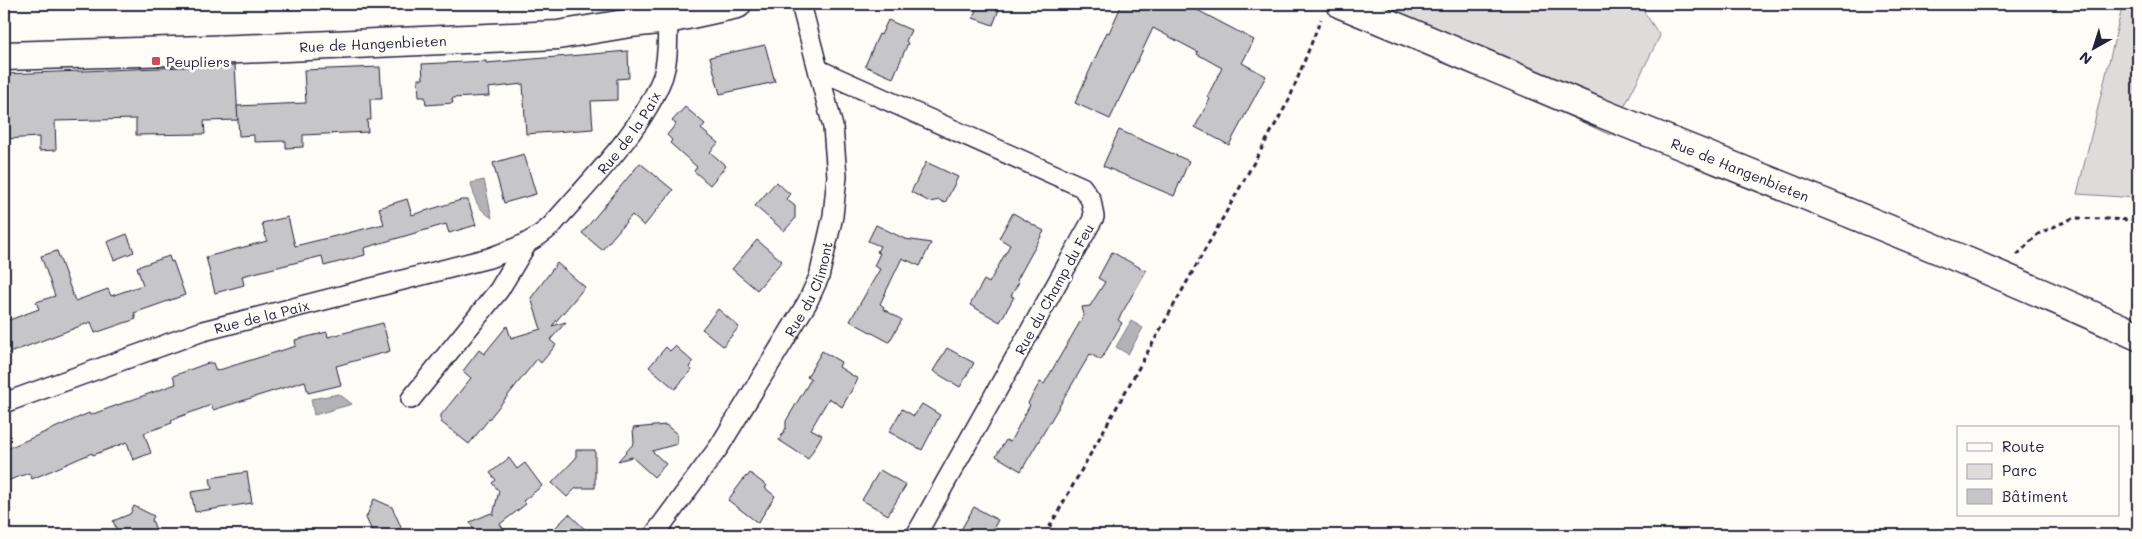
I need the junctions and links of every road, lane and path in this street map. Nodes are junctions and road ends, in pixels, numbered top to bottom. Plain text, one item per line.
1 (737, 4) edge
2 (801, 4) edge
3 (1332, 10) edge
4 (668, 20) junction
5 (4, 56) edge
6 (819, 70) junction
7 (2138, 220) edge
8 (526, 245) junction
9 (2001, 276) junction
10 (2138, 336) edge
11 (411, 399) dead end
12 (4, 403) edge
13 (654, 535) edge
14 (916, 535) edge
15 (1045, 535) edge

1 - 4 street, Rue de Hangenbieten
2 - 6 street, Rue du Climont
3 - 9 street, Rue de Hangenbieten
3 - 15 path
4 - 5 street, Rue de Hangenbieten
4 - 8 street, Rue de la Paix
6 - 13 street, Rue du Climont
6 - 14 street, Rue du Champ du Feu
7 - 9 path
8 - 11 street, Rue de la Paix
8 - 12 street, Rue de la Paix
9 - 10 street, Rue de Hangenbieten

